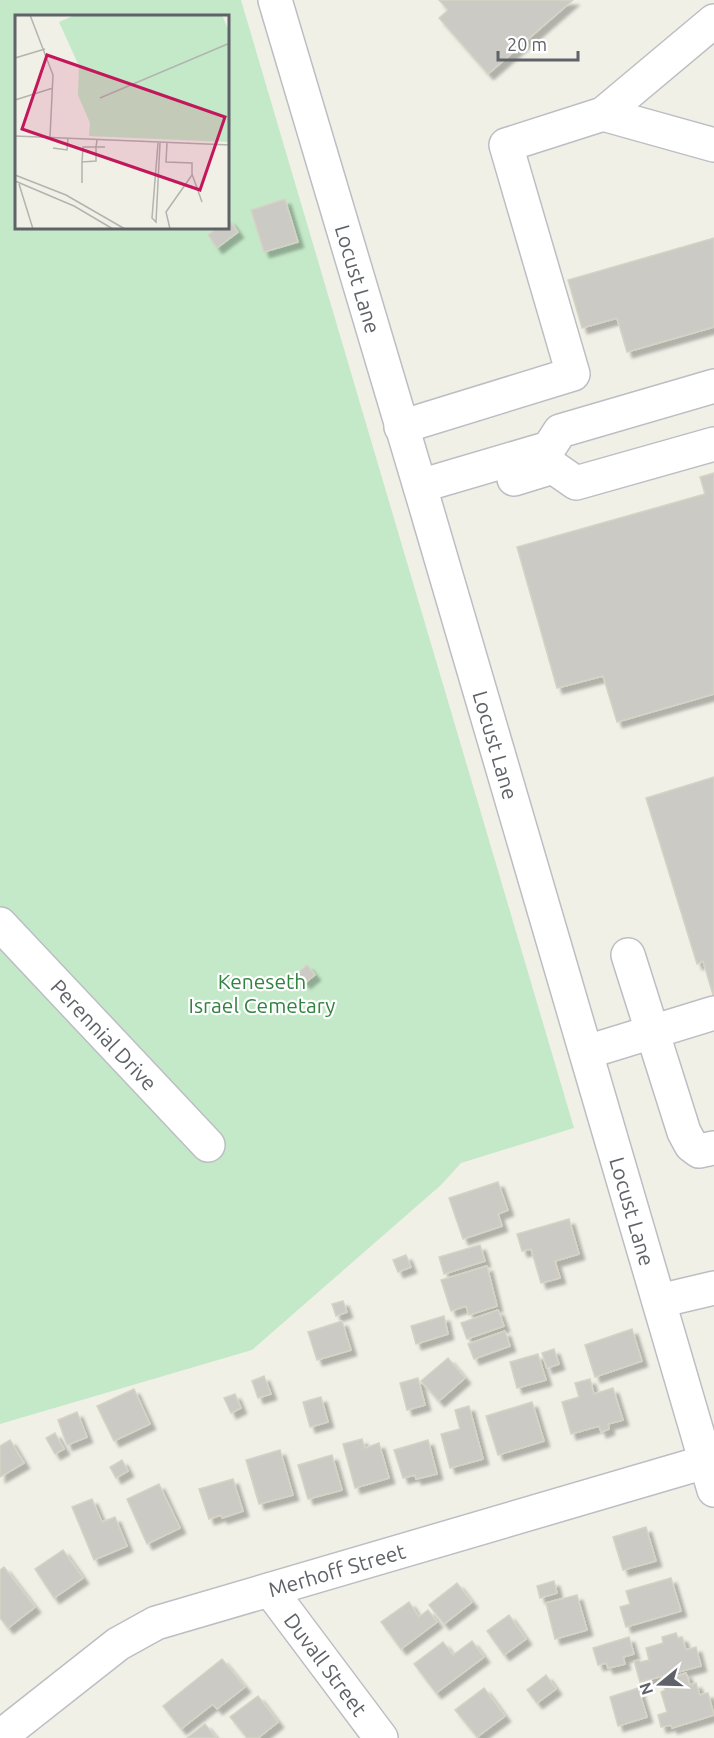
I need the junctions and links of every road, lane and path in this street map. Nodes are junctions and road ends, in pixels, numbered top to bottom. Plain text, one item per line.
1 (275, 0) edge
2 (714, 21) edge
3 (603, 114) junction
4 (714, 145) edge
5 (714, 386) edge
6 (401, 427) junction
7 (714, 444) edge
8 (423, 496) junction
9 (0, 924) edge
10 (628, 955) dead end
11 (714, 1013) edge
12 (654, 1031) junction
13 (587, 1052) junction
14 (208, 1145) dead end
15 (714, 1148) edge
16 (714, 1288) edge
17 (659, 1301) junction
18 (710, 1476) edge
19 (270, 1590) junction
20 (0, 1737) edge
21 (381, 1738) edge

1 - 6 street, Locust Lane
2 - 3 street
3 - 4 street
3 - 6 street
5 - 8 street
6 - 8 street, Locust Lane
7 - 8 street
8 - 13 street, Locust Lane
9 - 14 street, Perennial Drive
10 - 12 street
11 - 12 street
12 - 13 street
12 - 15 street
13 - 17 street, Locust Lane
16 - 17 street
17 - 18 street, Locust Lane
18 - 19 street, Merhoff Street
19 - 20 street, Merhoff Street
19 - 21 street, Duvall Street

